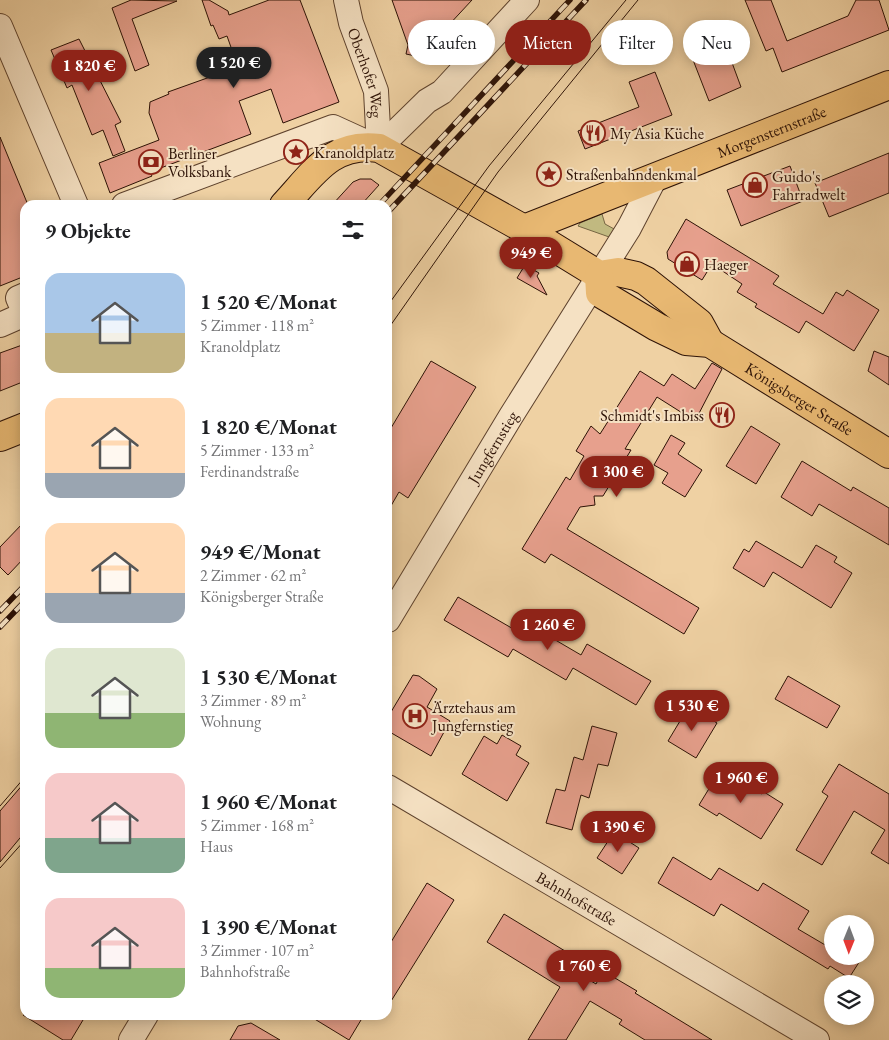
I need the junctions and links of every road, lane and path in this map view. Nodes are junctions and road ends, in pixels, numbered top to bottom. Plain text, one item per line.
1 (346, 0) edge
2 (528, 0) edge
3 (0, 26) edge
4 (889, 85) edge
5 (379, 148) junction
6 (655, 178) junction
7 (74, 200) edge
8 (137, 200) edge
9 (289, 200) edge
10 (524, 229) junction
11 (598, 275) junction
12 (20, 316) edge
13 (0, 325) edge
14 (20, 429) edge
15 (0, 437) edge
16 (889, 454) edge
17 (392, 613) edge
18 (392, 789) edge
19 (143, 1020) edge
20 (131, 1040) edge
21 (817, 1040) edge

1 - 5 street, Oberhofer Weg
2 - 5 street
3 - 7 street
4 - 6 main road, Morgensternstraße
5 - 8 street
5 - 9 main road
5 - 10 main road
6 - 10 main road, Morgensternstraße
6 - 11 street
10 - 11 main road
11 - 16 main road, Königsberger Straße
11 - 17 street, Jungfernstieg
12 - 13 street
14 - 15 main road
18 - 21 street, Bahnhofstraße
19 - 20 street

